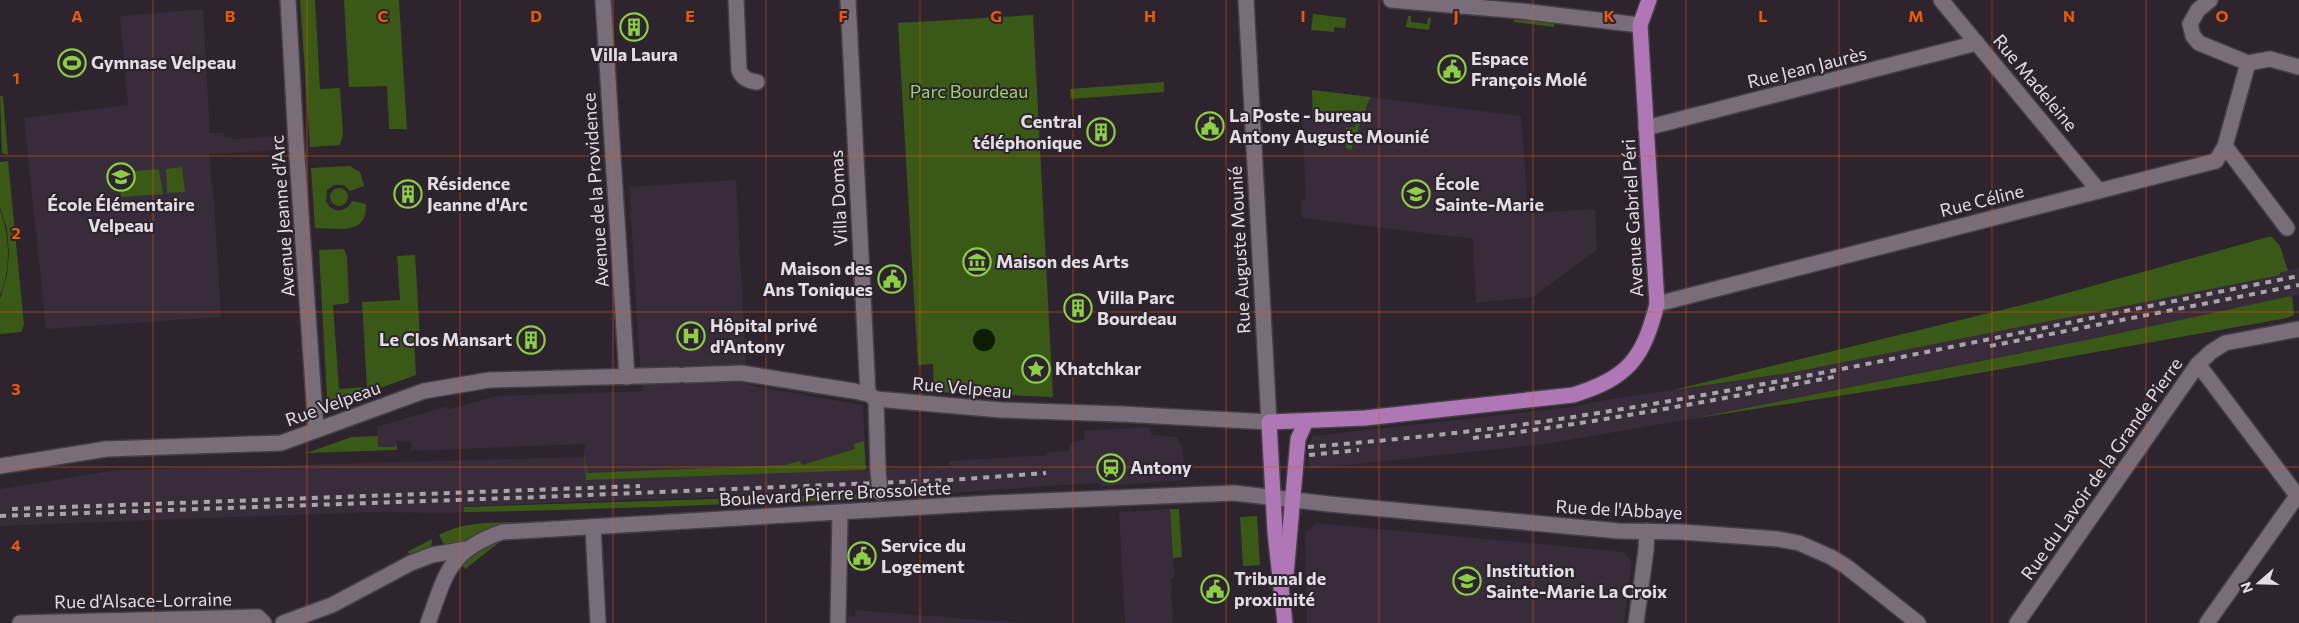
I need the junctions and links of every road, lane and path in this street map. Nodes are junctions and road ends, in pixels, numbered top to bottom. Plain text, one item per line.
1 (288, 0) edge
2 (603, 0) edge
3 (736, 0) edge
4 (848, 0) edge
5 (1246, 0) edge
6 (1391, 0) edge
7 (1649, 0) edge
8 (1942, 0) edge
9 (2210, 0) edge
10 (1507, 5) edge
11 (1640, 25) junction
12 (1977, 43) junction
13 (2248, 63) junction
14 (2299, 67) edge
15 (757, 82) dead end
16 (1646, 128) junction
17 (2225, 146) junction
18 (2099, 191) junction
19 (2287, 228) dead end
20 (1657, 304) junction
21 (2299, 330) edge
22 (2198, 364) junction
23 (627, 377) junction
24 (872, 397) junction
25 (1306, 421) junction
26 (1268, 422) junction
27 (316, 430) junction
28 (0, 466) edge
29 (1273, 497) junction
30 (2298, 497) edge
31 (1294, 500) junction
32 (881, 511) junction
33 (840, 513) junction
34 (593, 527) junction
35 (1647, 531) junction
36 (466, 548) junction
37 (1283, 604) junction
38 (20, 623) edge
39 (264, 623) edge
40 (283, 623) edge
41 (428, 623) edge
42 (598, 623) edge
43 (838, 623) edge
44 (1285, 623) edge
45 (1636, 623) edge
46 (1918, 623) edge
47 (2017, 623) edge
48 (2207, 623) edge

1 - 27 street, Avenue Jeanne d'Arc
2 - 23 street, Avenue de la Providence
3 - 15 street
4 - 24 street, Villa Domas
5 - 26 street, Rue Auguste Mounié
6 - 10 street
7 - 11 main road, Avenue Gabriel Péri
8 - 12 street, Rue Madeleine
9 - 13 street
10 - 11 street
11 - 16 main road, Avenue Gabriel Péri
12 - 16 street, Rue Jean Jaurès
12 - 18 street, Rue Madeleine
13 - 14 street
13 - 17 street, Rue Céline
16 - 20 main road, Avenue Gabriel Péri
17 - 18 street, Rue Céline
17 - 19 street
18 - 20 street, Rue Céline
20 - 25 main road, Avenue Gabriel Péri
21 - 22 street, Rue du Lavoir de la Grande Pierre
22 - 30 street
22 - 47 street, Rue du Lavoir de la Grande Pierre
23 - 24 street, Rue Velpeau
23 - 27 street, Rue Velpeau
24 - 26 street, Rue Velpeau
24 - 32 street, Villa Domas, bridge
25 - 26 main road, Avenue Gabriel Péri
25 - 31 main road
26 - 29 main road, Rue Auguste Mounié
27 - 28 street, Rue Velpeau
29 - 31 street, Boulevard Pierre Brossolette
29 - 32 street, Boulevard Pierre Brossolette
29 - 37 main road, Rue Auguste Mounié
30 - 48 street
31 - 35 street, Rue de l'Abbaye
31 - 37 main road
32 - 33 street, Boulevard Pierre Brossolette
33 - 34 street, Boulevard Pierre Brossolette
33 - 43 street
34 - 36 street, Boulevard Pierre Brossolette
34 - 42 street
35 - 45 street
35 - 46 street, Rue de l'Abbaye
36 - 40 street
36 - 41 street, Boulevard Pierre Brossolette
37 - 44 main road
38 - 39 street, Rue d'Alsace-Lorraine

